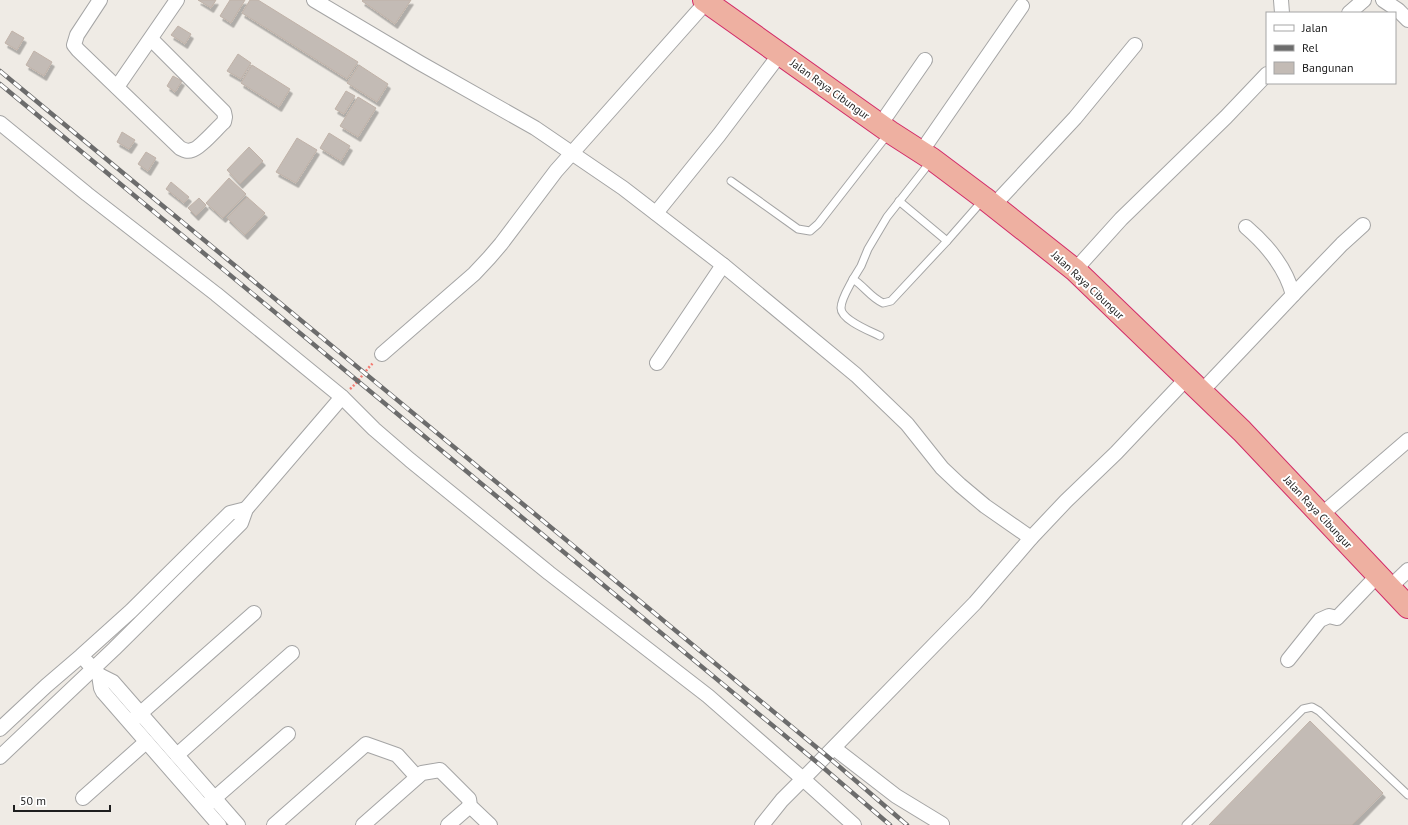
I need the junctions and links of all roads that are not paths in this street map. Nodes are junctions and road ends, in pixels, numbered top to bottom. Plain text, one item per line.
1 (100, 0) edge
2 (177, 0) edge
3 (314, 0) edge
4 (1281, 0) edge
5 (1364, 0) edge
6 (1383, 0) edge
7 (706, 1) edge
8 (1022, 6) dead end
9 (1282, 12) edge
10 (1351, 12) edge
11 (1408, 20) edge
12 (151, 39) junction
13 (1135, 45) dead end
14 (780, 54) junction
15 (925, 60) dead end
16 (1266, 75) edge
17 (117, 86) junction
18 (0, 123) edge
19 (885, 129) junction
20 (572, 153) junction
21 (927, 156) junction
22 (731, 181) dead end
23 (899, 201) junction
24 (989, 202) junction
25 (656, 213) junction
26 (1363, 225) dead end
27 (1246, 226) dead end
28 (947, 241) junction
29 (723, 265) junction
30 (1075, 270) junction
31 (853, 279) junction
32 (1293, 295) junction
33 (880, 336) dead end
34 (382, 354) road end
35 (657, 363) dead end
36 (1194, 385) junction
37 (342, 397) junction
38 (1408, 440) edge
39 (246, 509) junction
40 (1321, 515) junction
41 (1031, 538) junction
42 (1408, 570) edge
43 (1383, 582) junction
44 (1408, 607) edge
45 (254, 613) dead end
46 (292, 653) dead end
47 (81, 656) junction
48 (1288, 660) dead end
49 (96, 671) junction
50 (141, 713) junction
51 (130, 723) junction
52 (0, 729) edge
53 (288, 734) dead end
54 (146, 742) junction
55 (834, 748) junction
56 (177, 755) junction
57 (0, 758) edge
58 (417, 777) junction
59 (803, 779) junction
60 (1408, 795) edge
61 (83, 798) dead end
62 (215, 798) junction
63 (470, 806) junction
64 (204, 808) junction
65 (942, 824) edge
66 (219, 825) edge
67 (238, 825) edge
68 (274, 825) edge
69 (363, 825) edge
70 (448, 825) edge
71 (490, 825) edge
72 (762, 825) edge
73 (854, 825) edge
74 (1186, 825) edge

1 - 17 street
2 - 12 street
3 - 20 street
4 - 9 street
5 - 10 street
6 - 11 street
7 - 14 highway, Jalan Raya Cibungur
7 - 20 street
8 - 21 street
12 - 17 street
12 - 17 street
13 - 24 street
14 - 19 highway, Jalan Raya Cibungur
14 - 25 street
15 - 19 street
16 - 30 street
18 - 37 street
19 - 21 highway, Jalan Raya Cibungur
19 - 22 lane
20 - 25 street
20 - 34 street
21 - 23 lane
21 - 24 highway, Jalan Raya Cibungur
23 - 28 lane
23 - 31 lane
24 - 28 lane
24 - 30 highway, Jalan Raya Cibungur
25 - 29 street
26 - 32 street
27 - 32 street
28 - 31 lane
29 - 35 street
29 - 41 street
30 - 36 highway, Jalan Raya Cibungur
31 - 33 lane
32 - 36 street
36 - 40 highway, Jalan Raya Cibungur
36 - 41 street
37 - 39 street
37 - 59 street
38 - 40 street
39 - 47 street
39 - 49 street
40 - 43 highway, Jalan Raya Cibungur
41 - 55 street
42 - 43 street
43 - 44 highway, Jalan Raya Cibungur
43 - 48 street
45 - 50 street
46 - 56 street
47 - 49 street
47 - 52 street
49 - 50 street
49 - 51 street
49 - 57 street
50 - 51 street
50 - 56 street
51 - 54 street
53 - 62 street
54 - 61 street
54 - 64 street
55 - 59 street
55 - 65 street
56 - 62 street
58 - 63 street
58 - 68 street
58 - 69 street
59 - 72 street
59 - 73 street
60 - 74 lane
62 - 64 street
62 - 67 street
63 - 70 street
63 - 71 street
64 - 66 street

